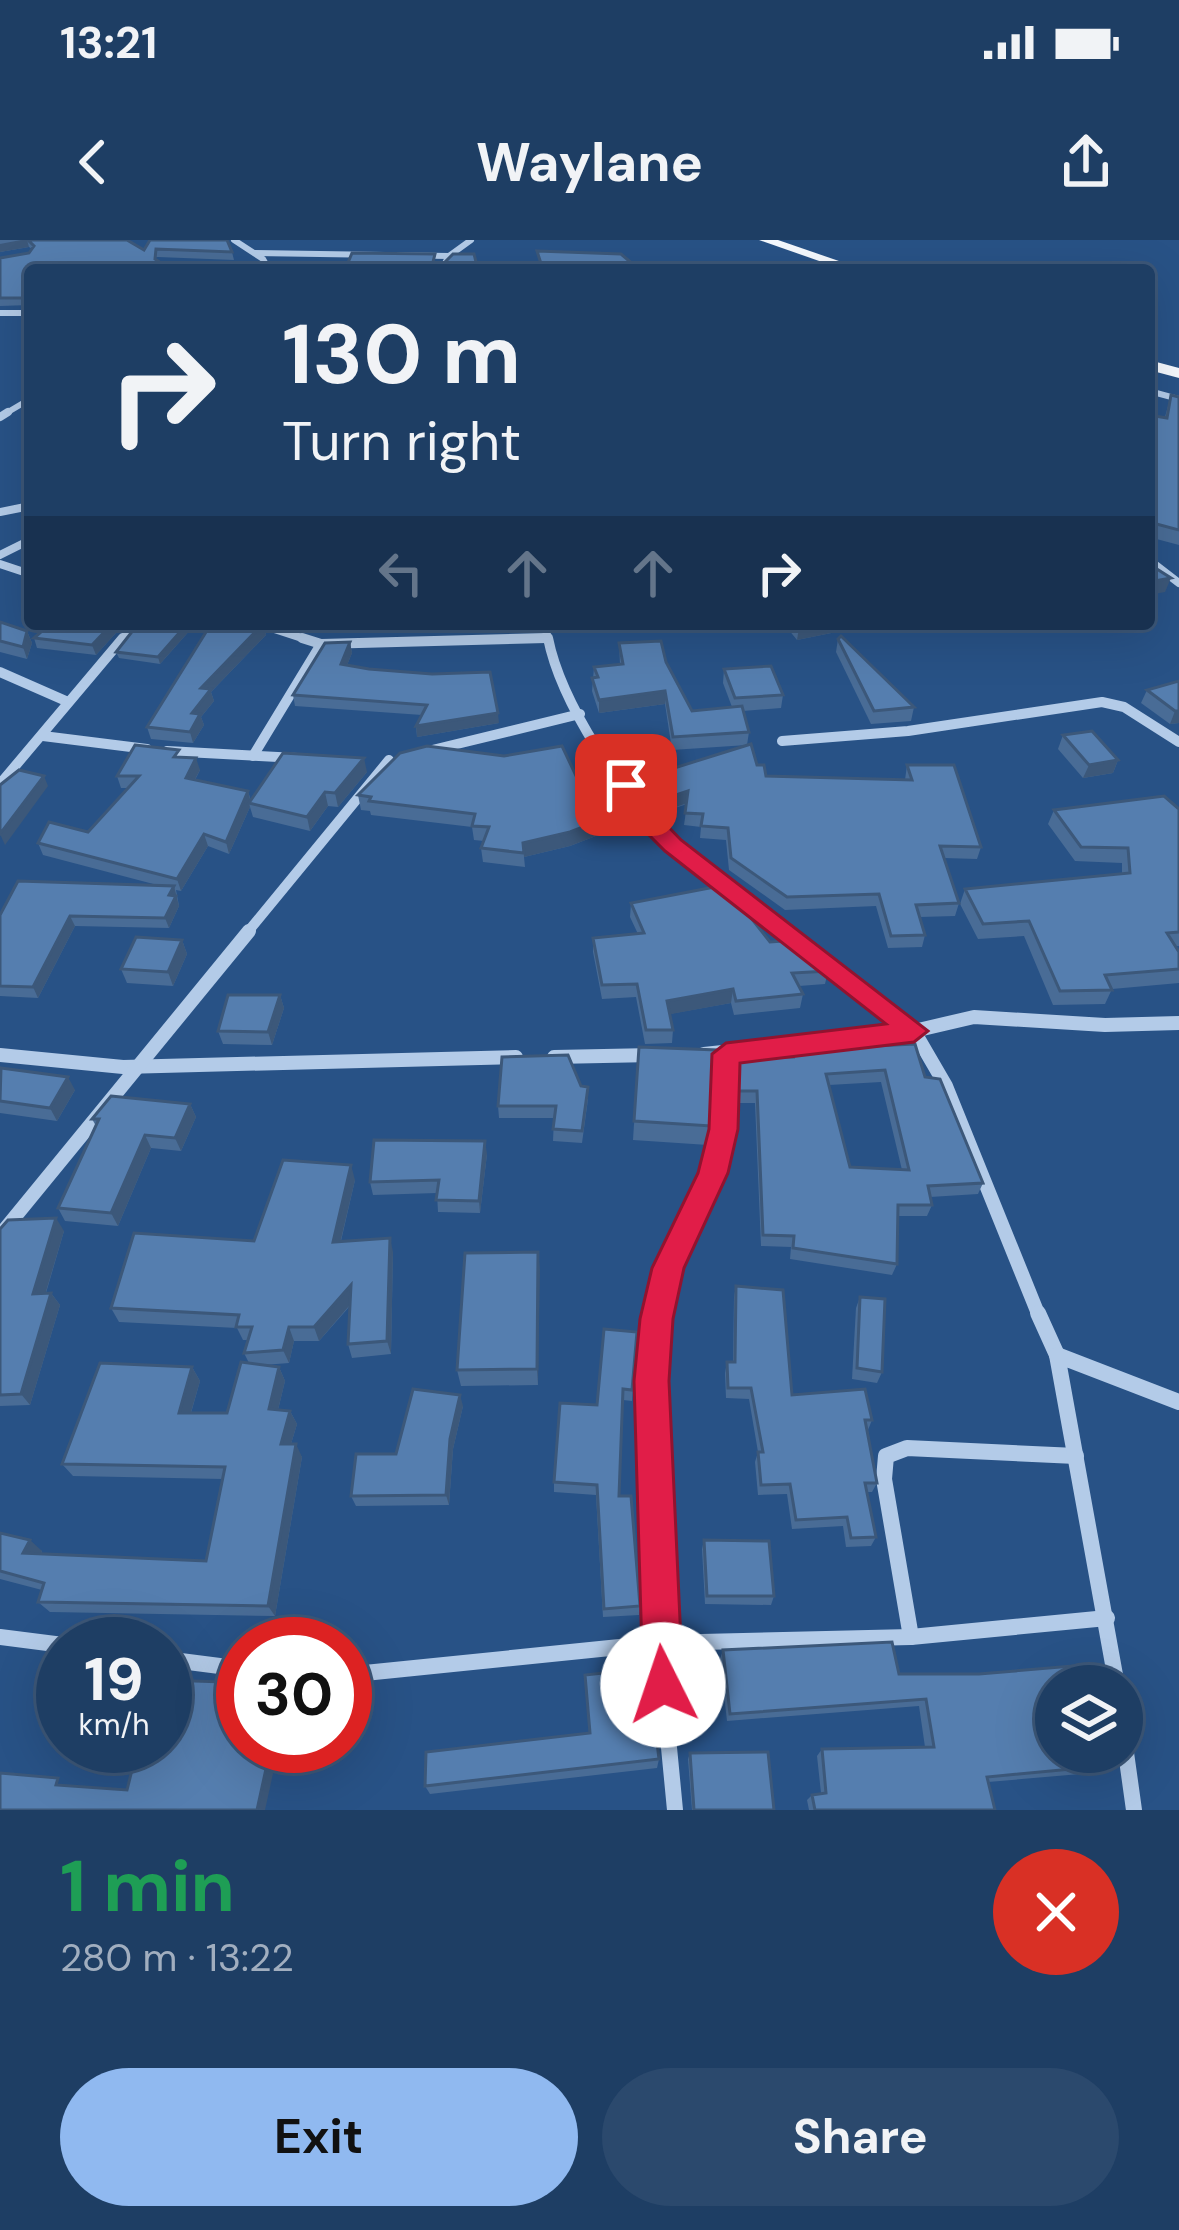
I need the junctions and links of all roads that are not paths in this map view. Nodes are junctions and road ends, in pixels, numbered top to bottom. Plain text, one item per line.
1 (234, 240) edge
2 (327, 240) edge
3 (471, 240) edge
4 (759, 243) edge
5 (316, 251) junction
6 (255, 253) junction
7 (449, 256) junction
8 (264, 264) edge
9 (444, 264) edge
10 (811, 264) edge
11 (837, 264) edge
12 (1155, 565) edge
13 (1179, 583) edge
14 (130, 630) edge
15 (278, 630) edge
16 (545, 630) edge
17 (546, 638) junction
18 (321, 644) junction
19 (0, 672) edge
20 (66, 701) junction
21 (580, 713) junction
22 (43, 736) junction
23 (782, 741) dead end
24 (1179, 742) edge
25 (254, 756) junction
26 (312, 759) edge
27 (370, 760) dead end
28 (389, 760) junction
29 (0, 784) edge
30 (1179, 1022) edge
31 (914, 1031) junction
32 (0, 1054) edge
33 (726, 1054) junction
34 (138, 1064) junction
35 (0, 1235) edge
36 (1057, 1354) junction
37 (1179, 1402) edge
38 (1076, 1456) junction
39 (1107, 1618) junction
40 (0, 1636) edge
41 (911, 1637) junction
42 (36, 1641) edge
43 (659, 1643) junction
44 (1114, 1665) edge
45 (372, 1672) edge
46 (1129, 1773) edge
47 (675, 1810) edge
48 (1134, 1810) edge

1 - 6 street
2 - 5 street
3 - 7 street
4 - 10 main road
4 - 11 main road
5 - 6 street
5 - 7 street
6 - 8 street
7 - 9 street
12 - 13 street
14 - 20 street
15 - 18 street
16 - 17 street
17 - 18 street
17 - 21 street
18 - 25 street
19 - 20 street
20 - 22 street
21 - 28 street
21 - 31 street
22 - 25 street
22 - 29 street
23 - 24 street
25 - 26 street
27 - 28 street
28 - 34 street
30 - 31 street
31 - 33 street
31 - 36 street
32 - 34 street
33 - 34 street
33 - 43 street
34 - 35 street
36 - 37 street
36 - 38 street
38 - 39 street
38 - 41 street
39 - 41 street
39 - 44 street
40 - 42 street
41 - 43 street
43 - 45 street
43 - 47 street
46 - 48 street

